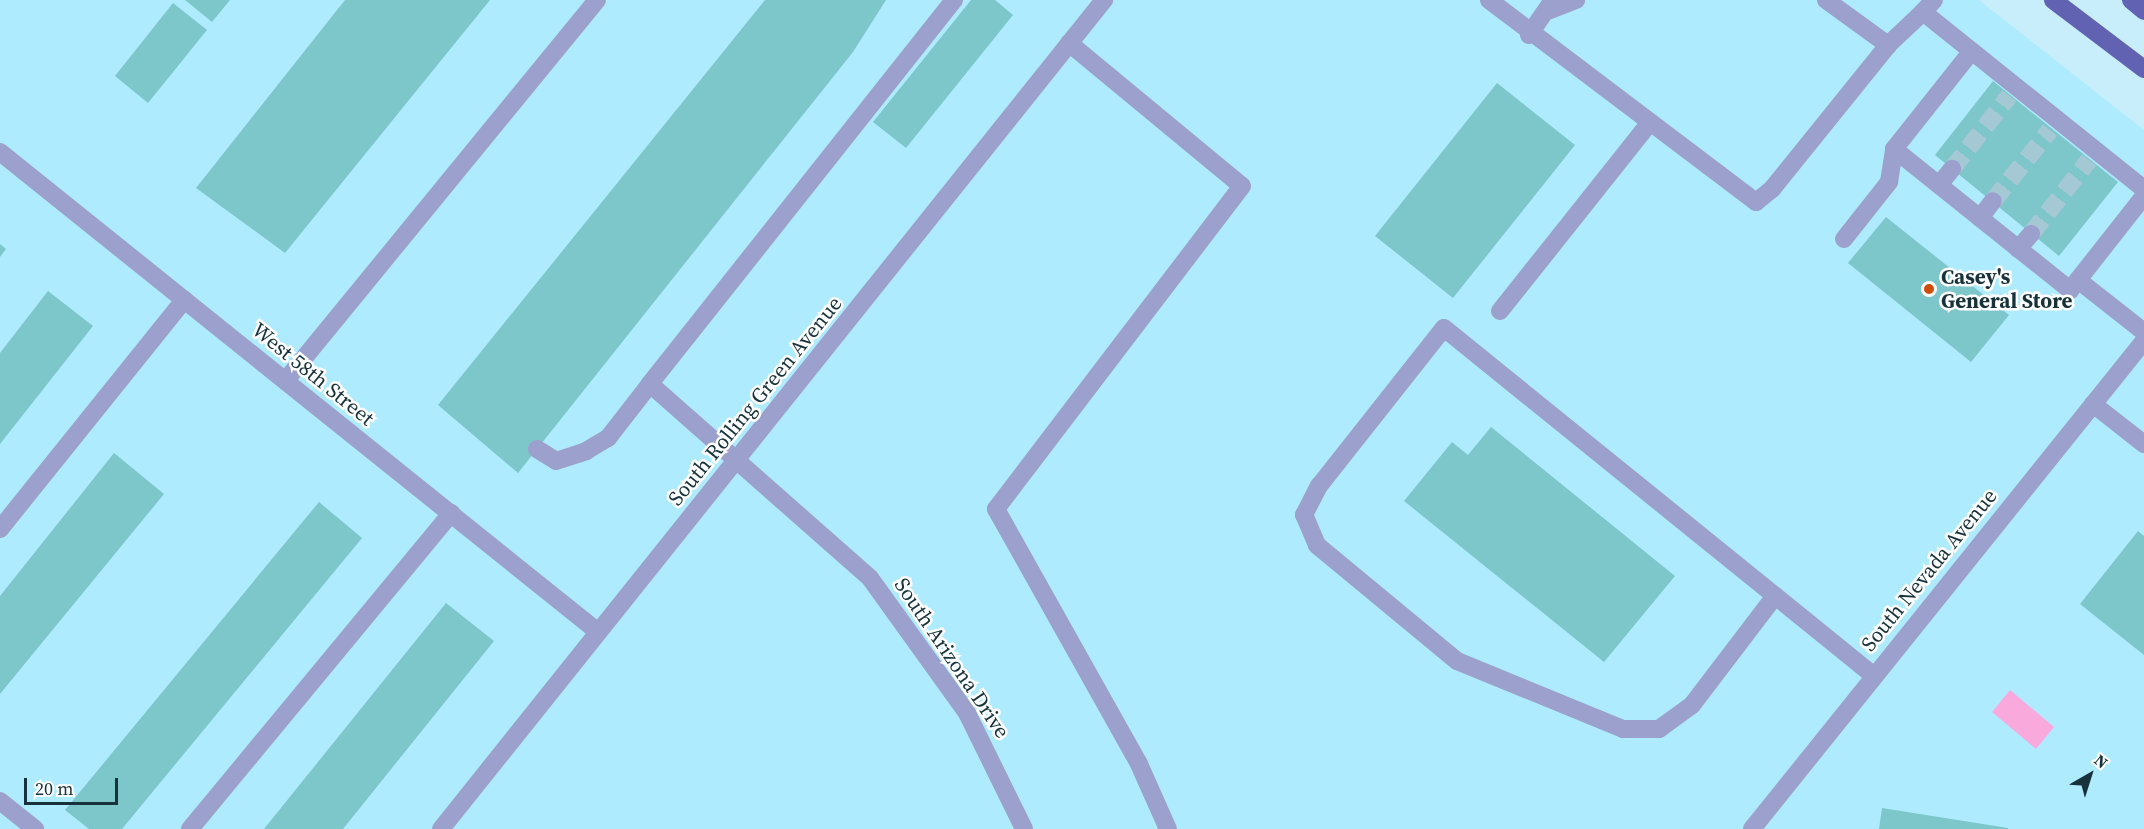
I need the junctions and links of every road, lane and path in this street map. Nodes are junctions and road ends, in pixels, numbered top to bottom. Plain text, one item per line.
1 (597, 0) edge
2 (954, 0) edge
3 (1104, 0) edge
4 (1489, 0) edge
5 (1576, 0) edge
6 (1826, 0) edge
7 (2053, 0) edge
8 (2131, 0) edge
9 (1551, 5) edge
10 (1929, 6) edge
11 (2144, 11) edge
12 (1529, 34) junction
13 (1069, 43) junction
14 (1888, 45) junction
15 (1971, 52) junction
16 (2144, 69) edge
17 (1649, 124) junction
18 (1894, 149) junction
19 (0, 152) edge
20 (1952, 169) tunnel mouth
21 (1939, 185) junction
22 (2144, 189) edge
23 (2144, 196) edge
24 (1993, 201) tunnel mouth
25 (1980, 218) junction
26 (2031, 234) tunnel mouth
27 (1844, 238) dead end
28 (2018, 249) junction
29 (2078, 280) junction
30 (184, 300) junction
31 (1500, 311) dead end
32 (2144, 332) edge
33 (2144, 341) edge
34 (285, 380) junction
35 (650, 384) junction
36 (2093, 404) junction
37 (2144, 444) edge
38 (537, 449) dead end
39 (734, 463) junction
40 (451, 513) junction
41 (0, 529) edge
42 (1776, 596) junction
43 (598, 632) junction
44 (1873, 675) junction
45 (0, 801) edge
46 (35, 829) edge
47 (190, 829) edge
48 (441, 829) edge
49 (1024, 829) edge
50 (1168, 829) edge
51 (1752, 829) edge

1 - 34 street
2 - 35 street
3 - 13 street, South Rolling Green Avenue
4 - 12 street
5 - 9 street
6 - 14 street
7 - 16 main road
8 - 11 main road
9 - 12 street
10 - 14 street
10 - 15 street
12 - 17 street
13 - 39 street, South Rolling Green Avenue
13 - 50 street
14 - 17 street
15 - 18 street
15 - 22 street
17 - 31 street
18 - 21 street
18 - 27 street
19 - 30 street, West 58th Street
20 - 21 street
21 - 25 street
23 - 29 street
24 - 25 street
25 - 28 street
26 - 28 street
28 - 29 street
29 - 32 street
30 - 34 street, West 58th Street
30 - 41 street
33 - 36 street, South Nevada Avenue
34 - 40 street, West 58th Street
35 - 38 street
35 - 39 street, South Arizona Drive
36 - 37 street
36 - 44 street, South Nevada Avenue
39 - 43 street, South Rolling Green Avenue
39 - 49 street, South Arizona Drive
40 - 43 street, West 58th Street
40 - 47 street
42 - 42 street
42 - 44 street
43 - 48 street, South Rolling Green Avenue
44 - 51 street, South Nevada Avenue
45 - 46 street

